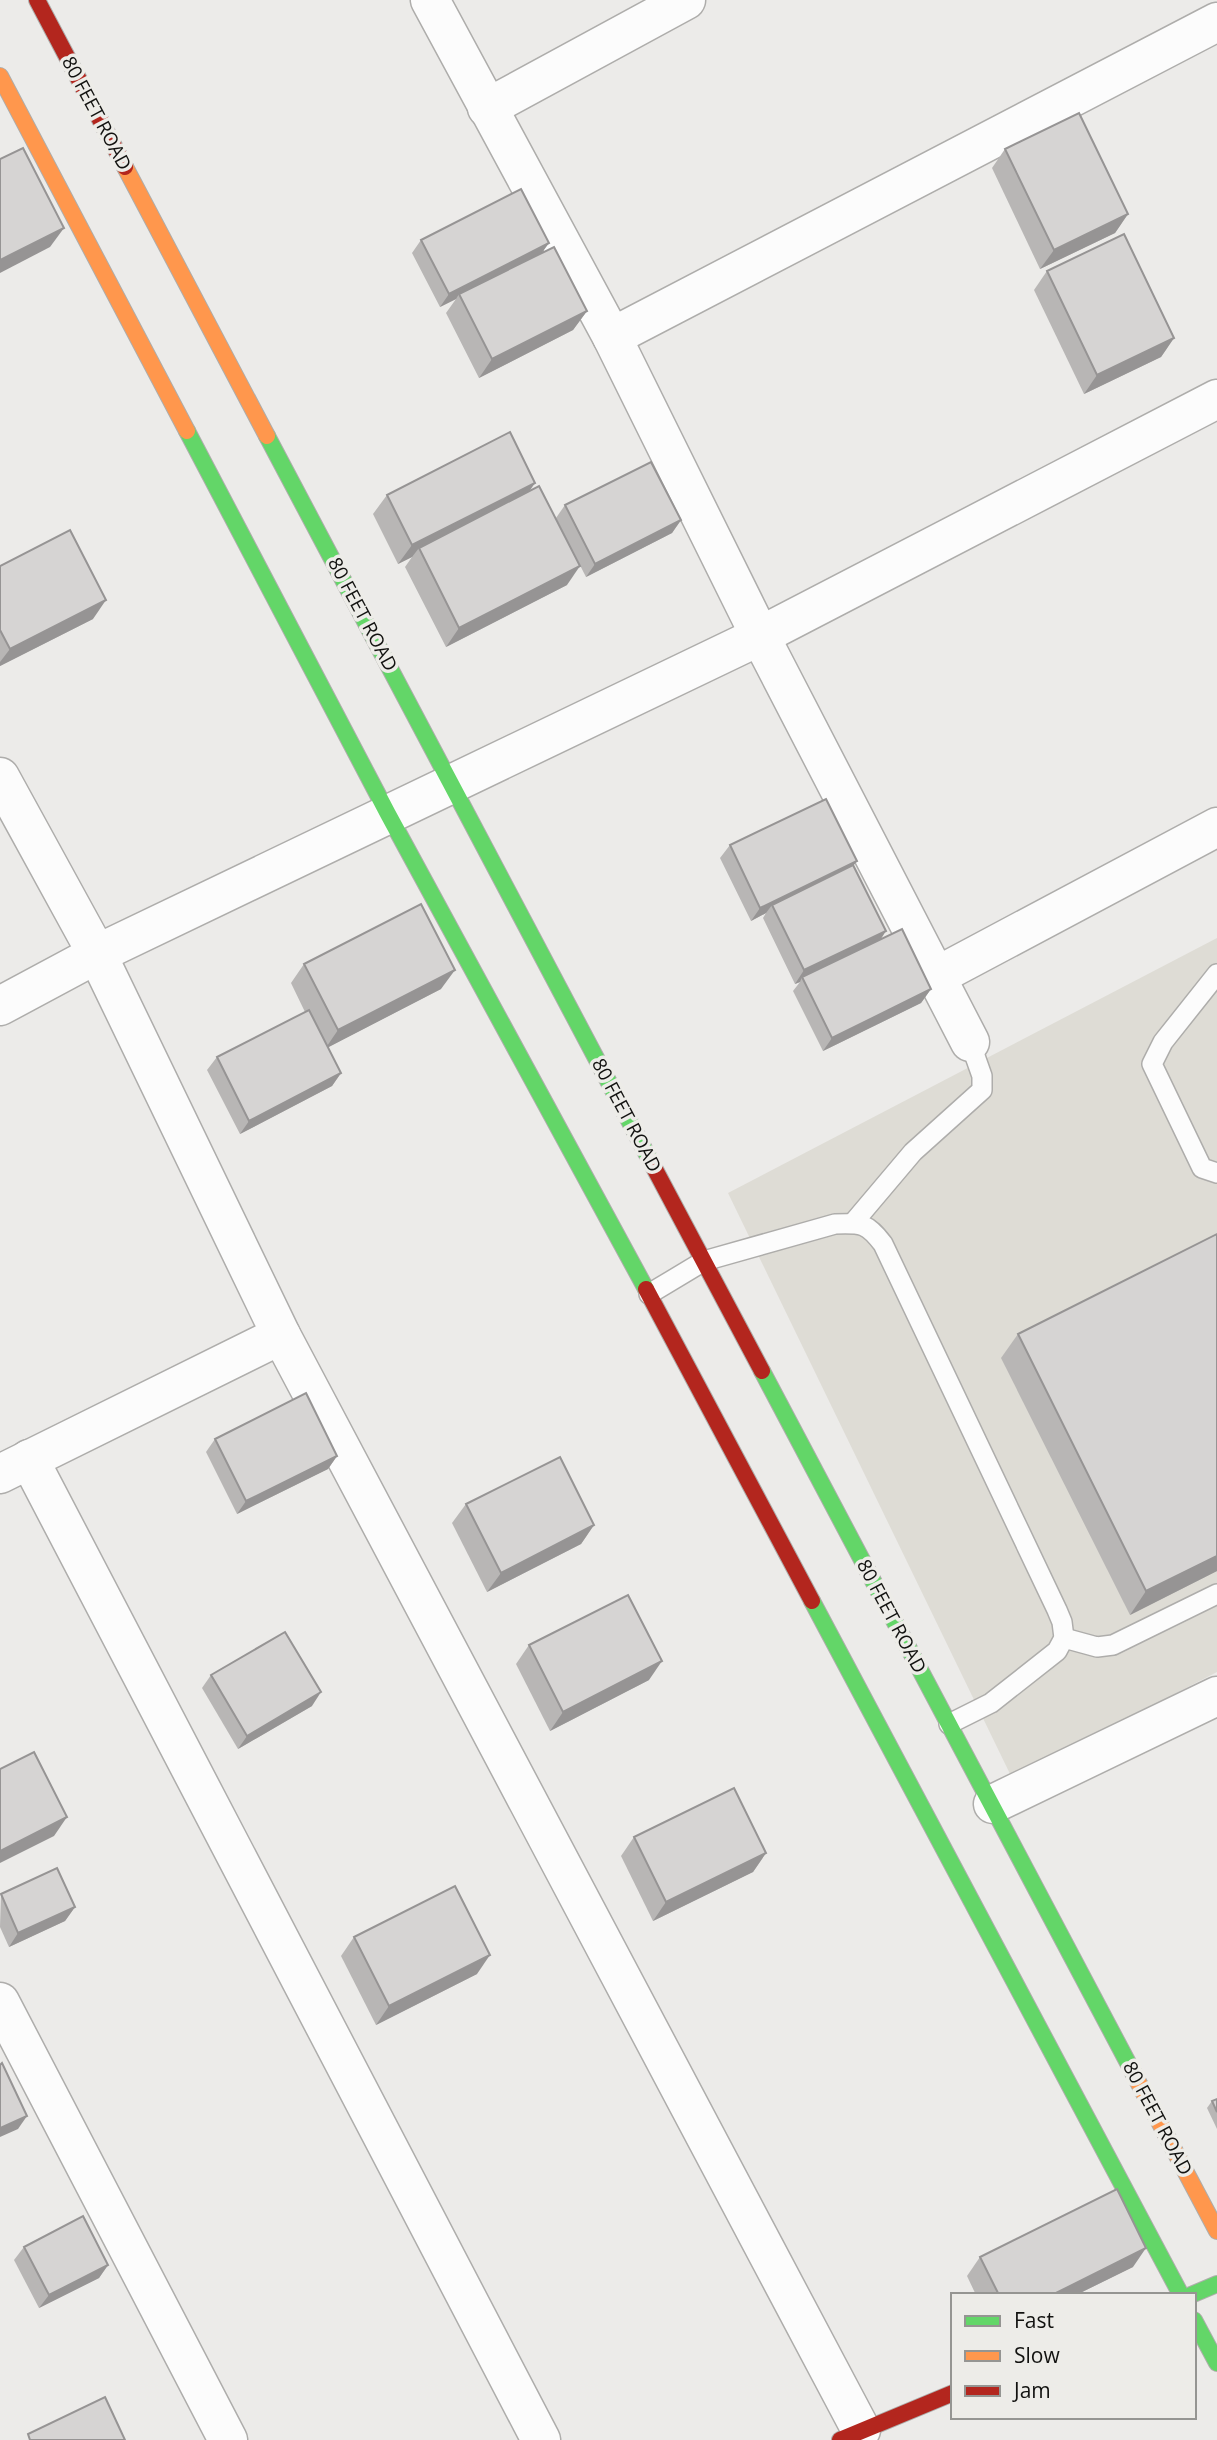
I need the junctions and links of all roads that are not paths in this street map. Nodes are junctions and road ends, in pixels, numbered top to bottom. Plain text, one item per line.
1 (37, 0) edge
2 (430, 0) edge
3 (662, 5) edge
4 (1217, 22) edge
5 (0, 75) edge
6 (487, 107) junction
7 (612, 337) junction
8 (1217, 399) edge
9 (760, 636) junction
10 (0, 777) edge
11 (453, 783) junction
12 (388, 814) junction
13 (1217, 827) edge
14 (97, 954) junction
15 (1217, 974) edge
16 (937, 976) junction
17 (0, 1006) edge
18 (970, 1042) joint
19 (1217, 1173) edge
20 (853, 1223) junction
21 (704, 1261) junction
22 (649, 1294) junction
23 (281, 1335) junction
24 (15, 1467) edge
25 (1217, 1594) edge
26 (1064, 1639) junction
27 (1217, 1696) edge
28 (949, 1724) junction
29 (993, 1804) junction
30 (0, 2002) edge
31 (1217, 2231) edge
32 (1217, 2284) edge
33 (1180, 2293) edge
34 (1196, 2293) edge
35 (1196, 2324) edge
36 (1217, 2363) edge
37 (951, 2394) edge
38 (850, 2435) edge
39 (228, 2440) edge
40 (541, 2440) edge

1 - 11 main road, 80 FEET ROAD
2 - 6 street
3 - 6 street
4 - 7 street
5 - 12 main road
6 - 7 street
7 - 9 street
8 - 9 street
9 - 11 street
9 - 16 street
10 - 14 street
11 - 12 street
11 - 21 main road, 80 FEET ROAD
12 - 14 street
12 - 22 main road
13 - 16 street
14 - 17 street
14 - 23 street
15 - 19 lane
16 - 18 street
18 - 20 lane
20 - 21 lane
20 - 26 lane
21 - 22 lane
21 - 28 main road, 80 FEET ROAD
22 - 33 main road
23 - 24 street
23 - 38 street
24 - 40 street
25 - 26 lane
26 - 28 lane
27 - 29 street
28 - 29 main road, 80 FEET ROAD
29 - 31 main road, 80 FEET ROAD
30 - 39 street
32 - 34 main road
35 - 36 main road
37 - 38 main road

